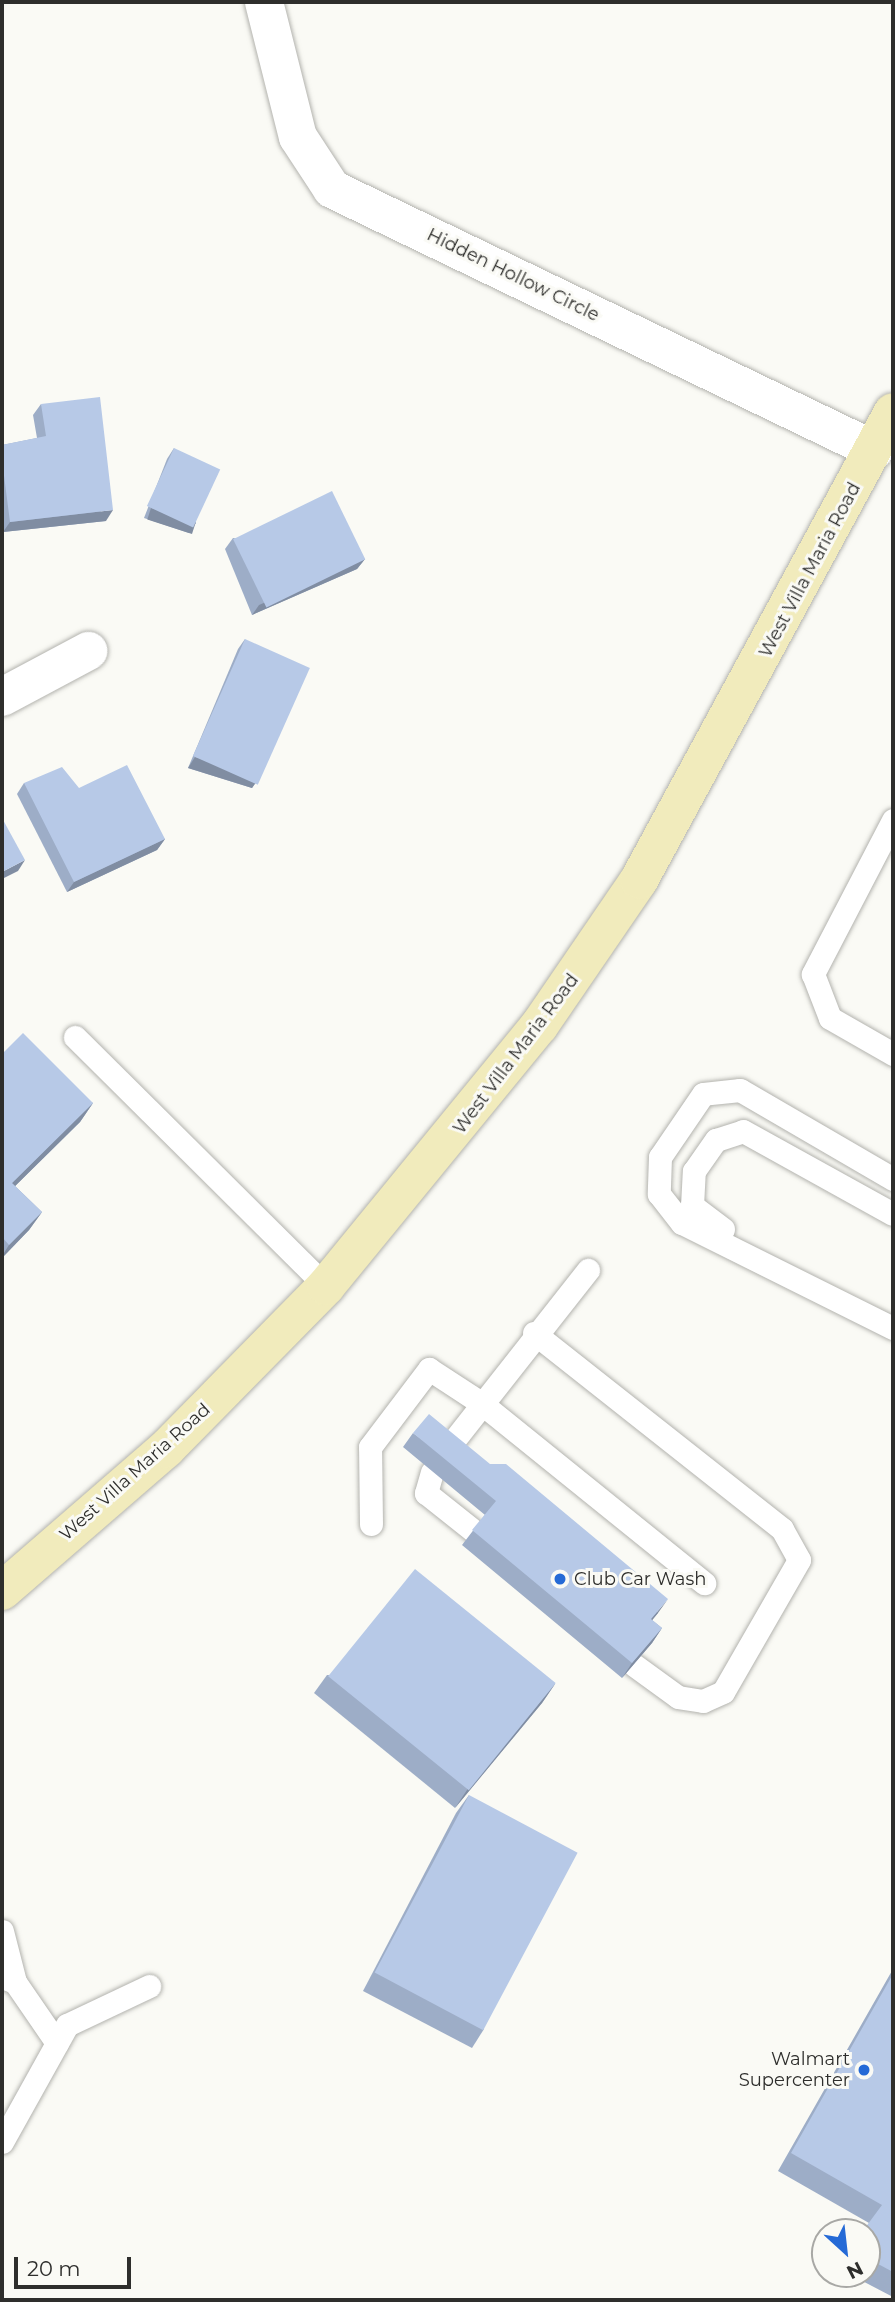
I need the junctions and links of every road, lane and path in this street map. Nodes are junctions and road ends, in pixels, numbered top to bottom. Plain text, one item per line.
1 (264, 2) edge
2 (893, 412) edge
3 (883, 456) edge
4 (88, 651) dead end
5 (2, 697) edge
6 (893, 820) edge
7 (75, 1037) dead end
8 (893, 1054) edge
9 (893, 1179) edge
10 (893, 1214) edge
11 (588, 1270) dead end
12 (798, 1277) junction
13 (326, 1286) junction
14 (893, 1328) edge
15 (534, 1333) junction
16 (481, 1403) junction
17 (447, 1449) edge
18 (432, 1472) edge
19 (371, 1524) dead end
20 (474, 1531) edge
21 (704, 1583) dead end
22 (2, 1591) edge
23 (634, 1665) edge
24 (2, 1931) edge
25 (8, 1980) edge
26 (149, 1986) dead end
27 (57, 2043) junction
28 (2, 2142) edge

1 - 3 street, Hidden Hollow Circle
2 - 3 main road, West Villa Maria Road
3 - 13 main road, West Villa Maria Road
4 - 5 street
6 - 8 lane
7 - 13 lane
9 - 12 lane
10 - 12 lane
11 - 15 lane
12 - 14 lane
13 - 22 main road, West Villa Maria Road
15 - 16 lane
15 - 23 lane
16 - 17 lane
16 - 19 lane
16 - 21 lane
18 - 20 lane
24 - 25 lane
25 - 27 lane
26 - 27 lane
27 - 28 lane

